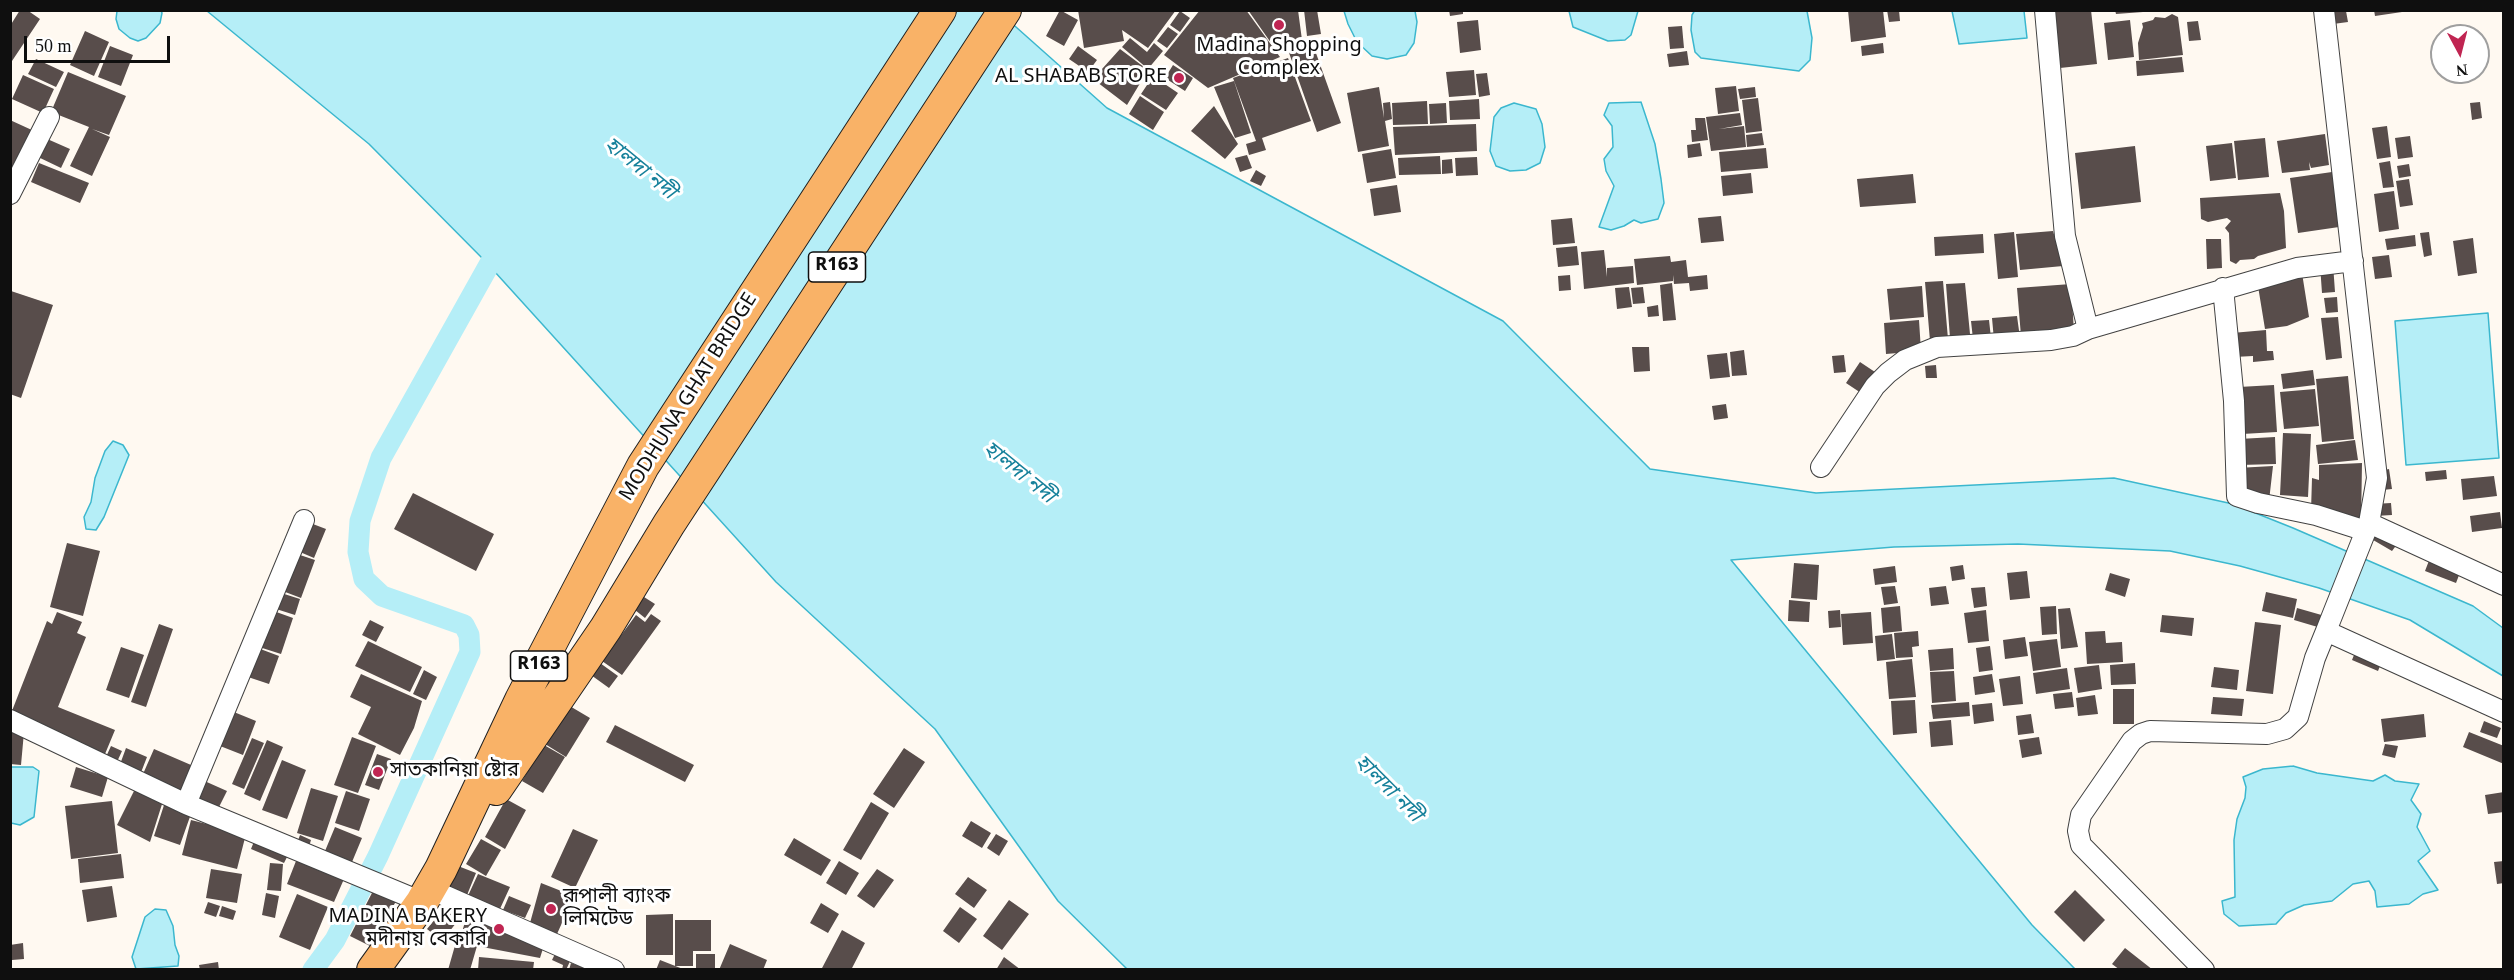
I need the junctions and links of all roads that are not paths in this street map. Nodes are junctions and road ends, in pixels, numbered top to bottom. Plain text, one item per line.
1 (940, 10) edge
2 (1005, 10) edge
3 (2045, 10) edge
4 (2324, 10) edge
5 (49, 117) dead end
6 (10, 194) edge
7 (2353, 261) junction
8 (2223, 288) junction
9 (2088, 328) junction
10 (1821, 467) dead end
11 (304, 520) dead end
12 (2365, 533) junction
13 (2504, 585) edge
14 (2326, 631) junction
15 (2504, 712) edge
16 (10, 720) edge
17 (186, 804) junction
18 (431, 886) junction
19 (374, 969) edge
20 (614, 969) edge
21 (2204, 969) edge

1 - 18 main road, MODHUNA GHAT BRIDGE / R163
2 - 18 main road, R163
3 - 9 street
4 - 7 street
5 - 6 street
7 - 8 street
7 - 12 street
8 - 9 street
8 - 12 street
9 - 10 street
11 - 17 street
12 - 13 street
12 - 14 street
14 - 15 street
14 - 21 street
16 - 17 street
17 - 18 street
18 - 19 main road, R163
18 - 20 street

